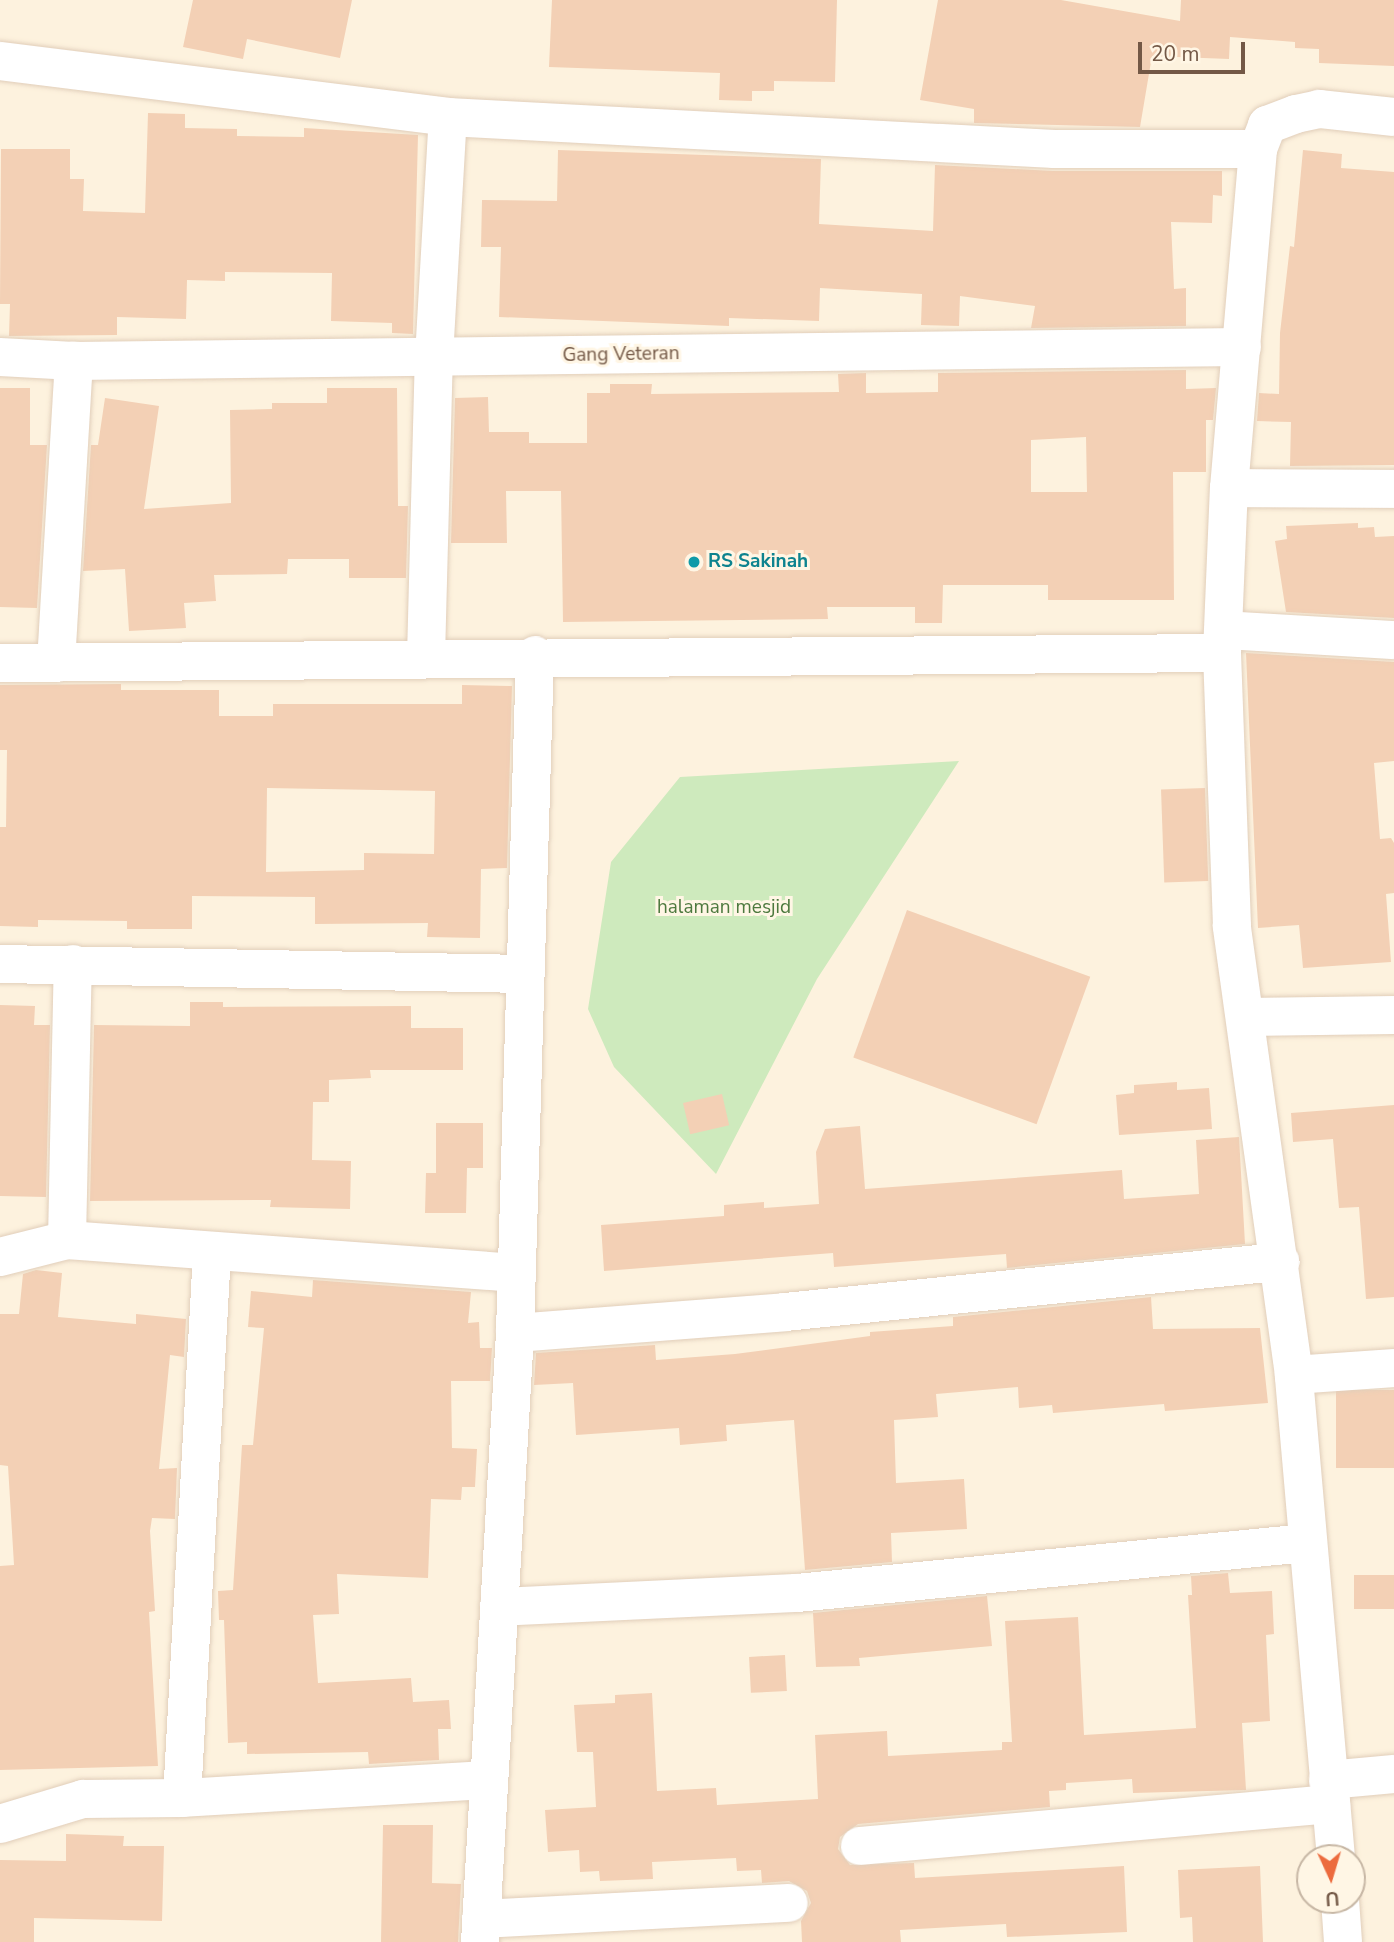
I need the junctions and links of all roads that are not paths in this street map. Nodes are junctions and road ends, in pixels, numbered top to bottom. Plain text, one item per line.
1 (0, 61) edge
2 (449, 117) junction
3 (1394, 117) edge
4 (1258, 149) junction
5 (1242, 347) junction
6 (0, 356) edge
7 (434, 357) junction
8 (74, 362) junction
9 (1228, 488) junction
10 (1394, 489) edge
11 (1394, 640) edge
12 (1223, 642) junction
13 (535, 655) junction
14 (426, 657) junction
15 (0, 663) edge
16 (56, 663) junction
17 (0, 964) edge
18 (73, 964) junction
19 (524, 974) junction
20 (1394, 1016) edge
21 (1246, 1017) junction
22 (66, 1240) junction
23 (212, 1253) junction
24 (0, 1257) edge
25 (1280, 1262) junction
26 (513, 1273) junction
27 (514, 1333) junction
28 (1394, 1368) edge
29 (1294, 1375) junction
30 (1306, 1543) junction
31 (499, 1607) junction
32 (1394, 1773) edge
33 (488, 1780) junction
34 (1330, 1792) junction
35 (182, 1798) junction
36 (0, 1824) edge
37 (1335, 1844) edge
38 (860, 1846) dead end
39 (789, 1903) dead end
40 (1341, 1914) edge
41 (481, 1931) edge
42 (1343, 1942) edge

1 - 2 street
2 - 4 street
2 - 7 street
3 - 4 street
4 - 5 street
5 - 7 street, Gang Veteran
5 - 9 street
6 - 8 street, Gang Veteran
7 - 8 street, Gang Veteran
7 - 14 street
8 - 16 street
9 - 10 street
9 - 12 street
11 - 12 street
12 - 13 street
12 - 21 street
13 - 14 street
13 - 19 street
14 - 16 street
15 - 16 street
17 - 18 street
18 - 19 street
18 - 22 street
19 - 26 street
20 - 21 street
21 - 25 street
22 - 23 street
22 - 24 street
23 - 26 street
23 - 35 street
25 - 27 street
25 - 29 street
26 - 27 street
27 - 31 street
28 - 29 street
29 - 30 street
30 - 31 street
30 - 34 street
31 - 33 street
32 - 34 street
33 - 35 street
33 - 41 street
34 - 37 street
34 - 38 street
35 - 36 street
39 - 41 street
40 - 42 street

